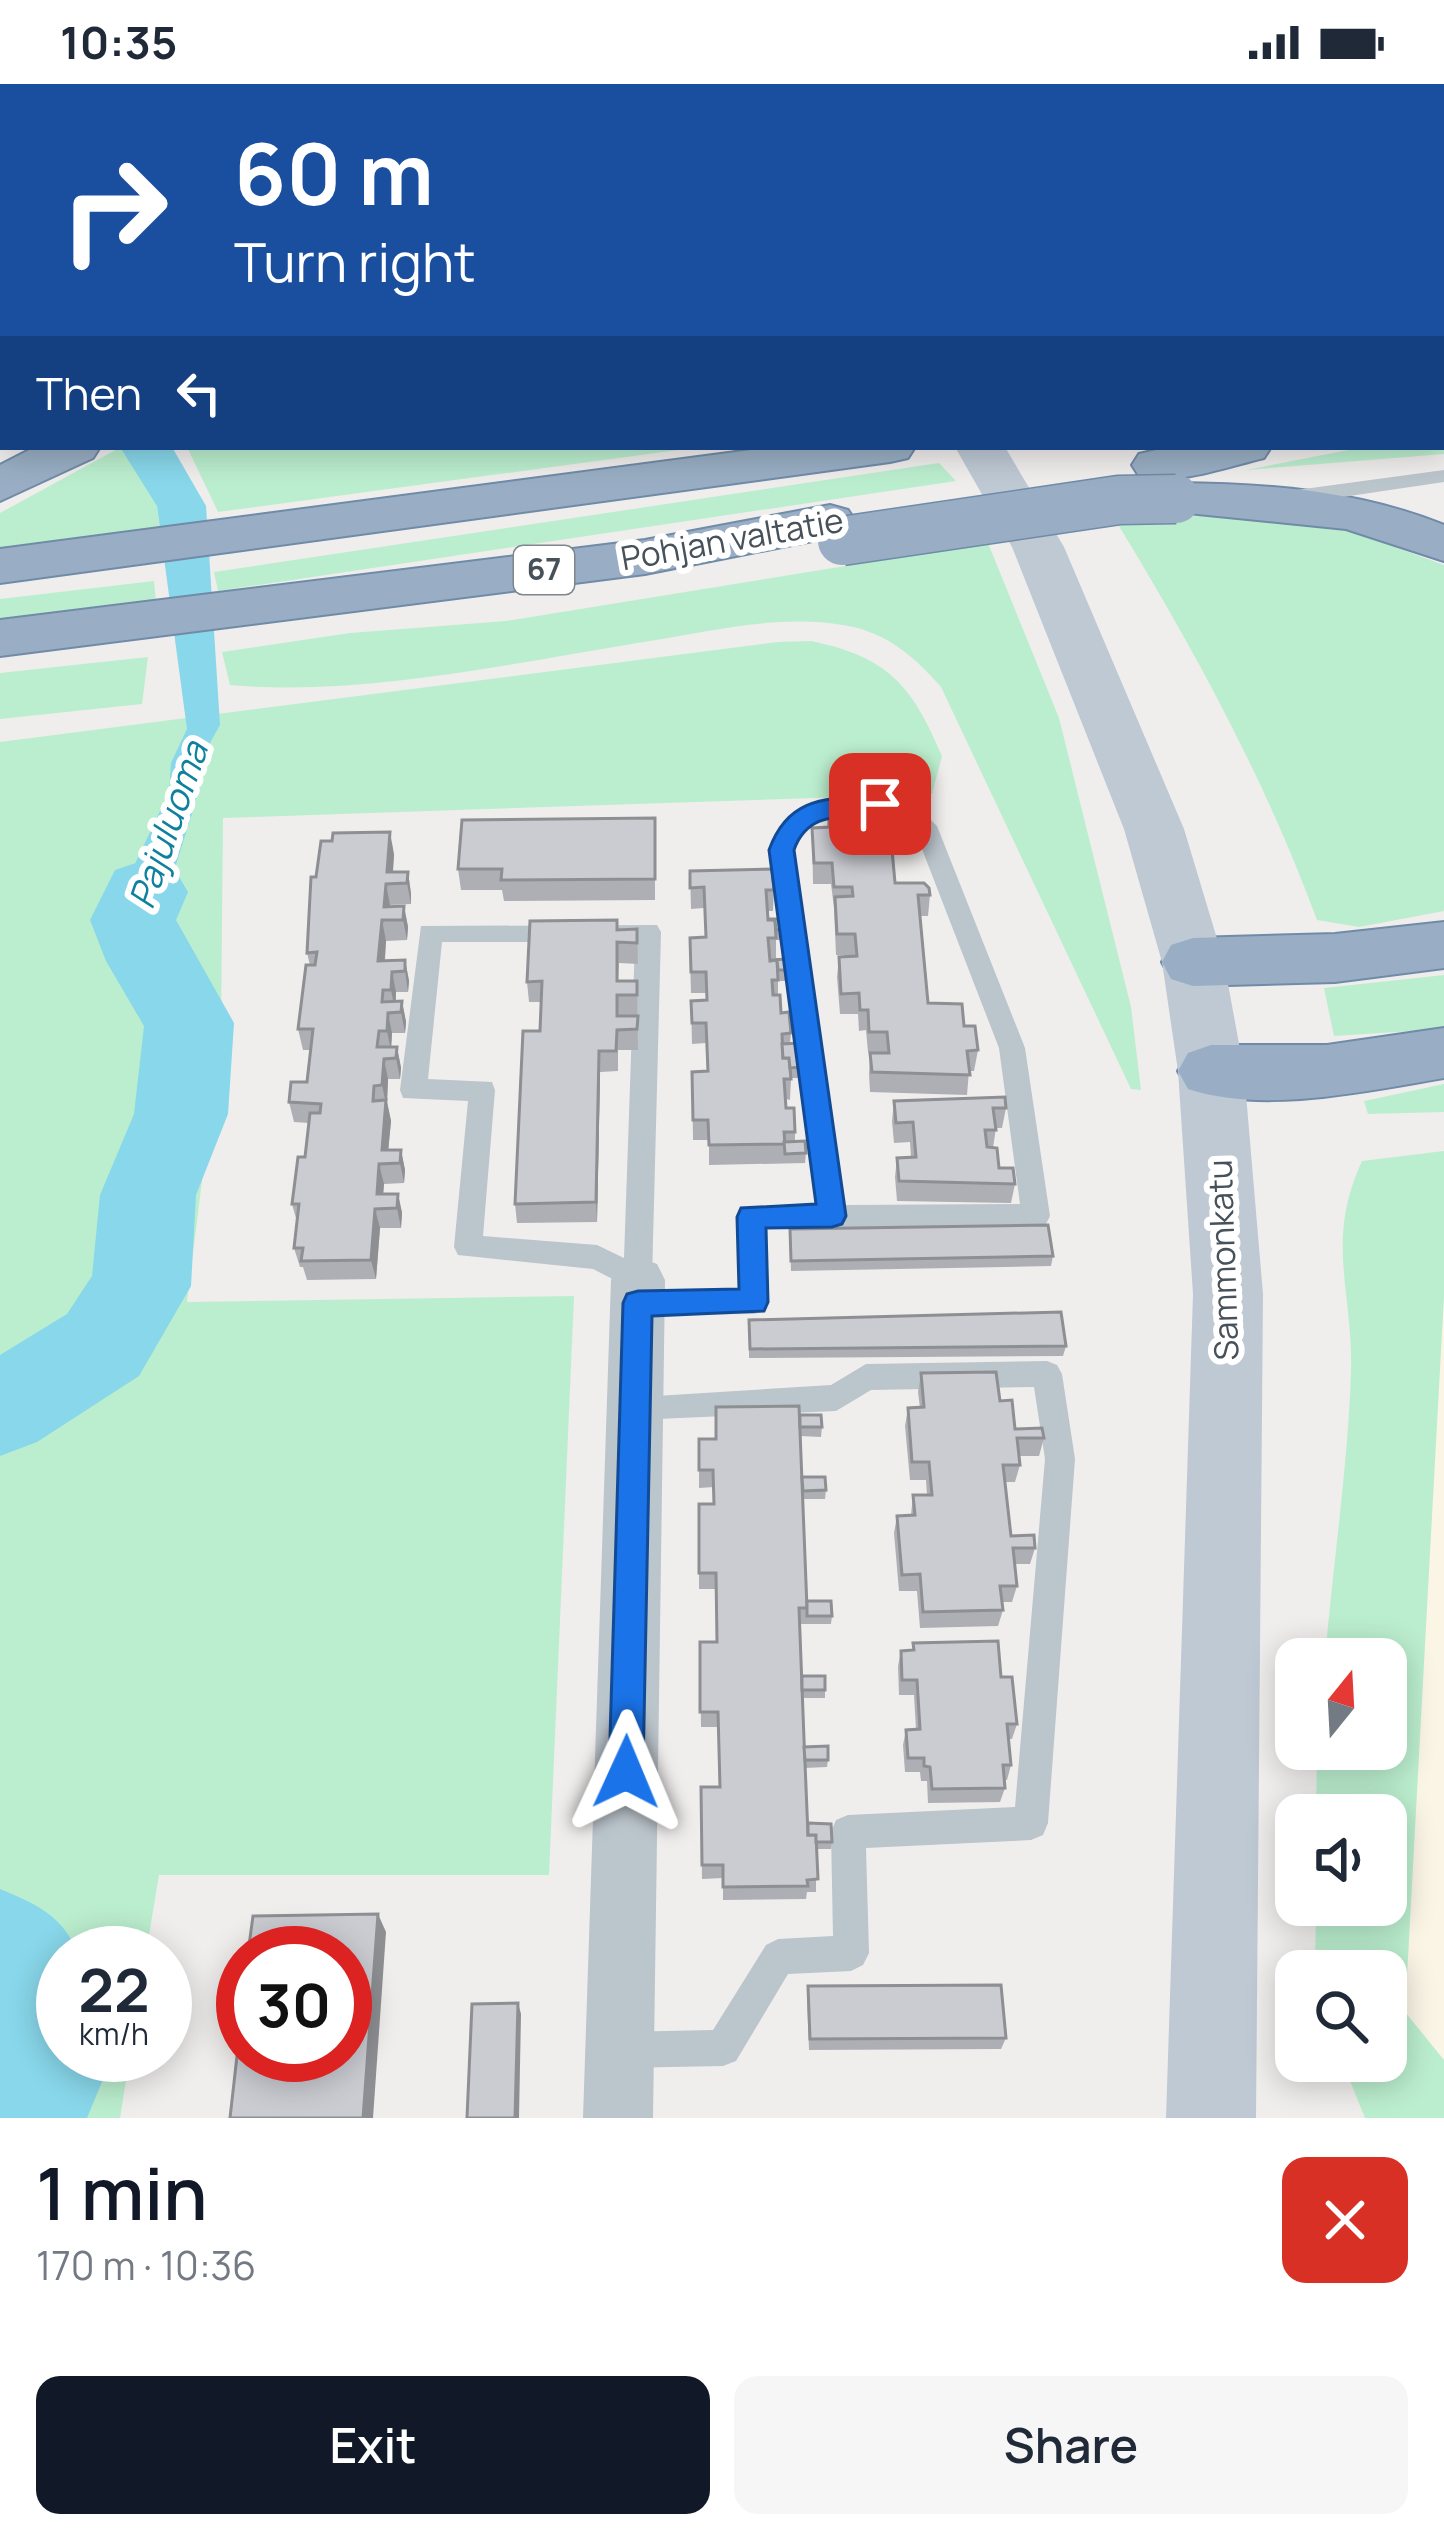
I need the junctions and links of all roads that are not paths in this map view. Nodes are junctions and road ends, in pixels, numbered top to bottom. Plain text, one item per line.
1 (69, 450) edge
2 (870, 450) edge
3 (982, 450) edge
4 (1239, 450) edge
5 (1444, 476) edge
6 (1167, 482) junction
7 (0, 485) edge
8 (1279, 499) junction
9 (1444, 544) edge
10 (0, 566) edge
11 (0, 638) edge
12 (1444, 945) edge
13 (1193, 962) junction
14 (1444, 1053) edge
15 (1211, 1071) junction
16 (832, 1216) junction
17 (638, 1292) junction
18 (635, 1407) junction
19 (619, 2050) junction
20 (618, 2118) edge
21 (1211, 2118) edge

1 - 7 highway
2 - 10 highway, Pohjan valtatie / 67
3 - 13 main road, Sammonkatu
4 - 6 highway
5 - 8 lane
6 - 8 highway
6 - 11 highway, Pohjan valtatie / 67, bridge
8 - 9 highway
12 - 13 highway
13 - 15 main road, Sammonkatu
14 - 15 highway
15 - 21 main road, Sammonkatu
16 - 16 lane
16 - 17 lane
17 - 17 lane
17 - 18 street
18 - 19 street
18 - 19 lane
19 - 20 street

